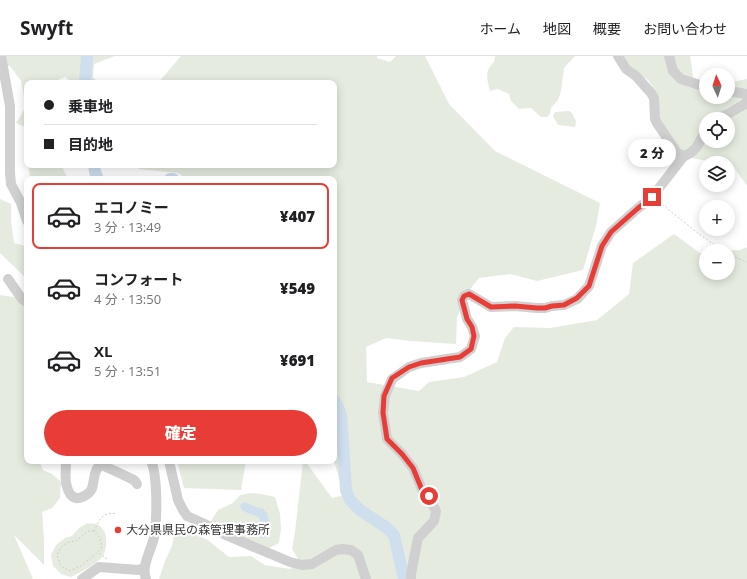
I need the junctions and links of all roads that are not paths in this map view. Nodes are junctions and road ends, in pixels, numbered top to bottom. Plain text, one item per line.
1 (1, 56) edge
2 (618, 56) edge
3 (669, 56) edge
4 (699, 85) edge
5 (735, 92) edge
6 (747, 94) edge
7 (747, 101) edge
8 (731, 112) edge
9 (699, 144) edge
10 (684, 156) junction
11 (24, 212) edge
12 (8, 279) dead end
13 (24, 300) edge
14 (66, 464) edge
15 (153, 464) edge
16 (170, 464) edge
17 (137, 484) dead end
18 (144, 568) junction
19 (82, 579) edge
20 (146, 579) edge
21 (366, 579) edge
22 (411, 579) edge

1 - 11 street
2 - 10 street
3 - 4 street
5 - 6 street
7 - 8 street
9 - 10 street
10 - 22 street
12 - 13 street
14 - 17 street
15 - 18 street
16 - 21 street
18 - 19 street
18 - 20 street

